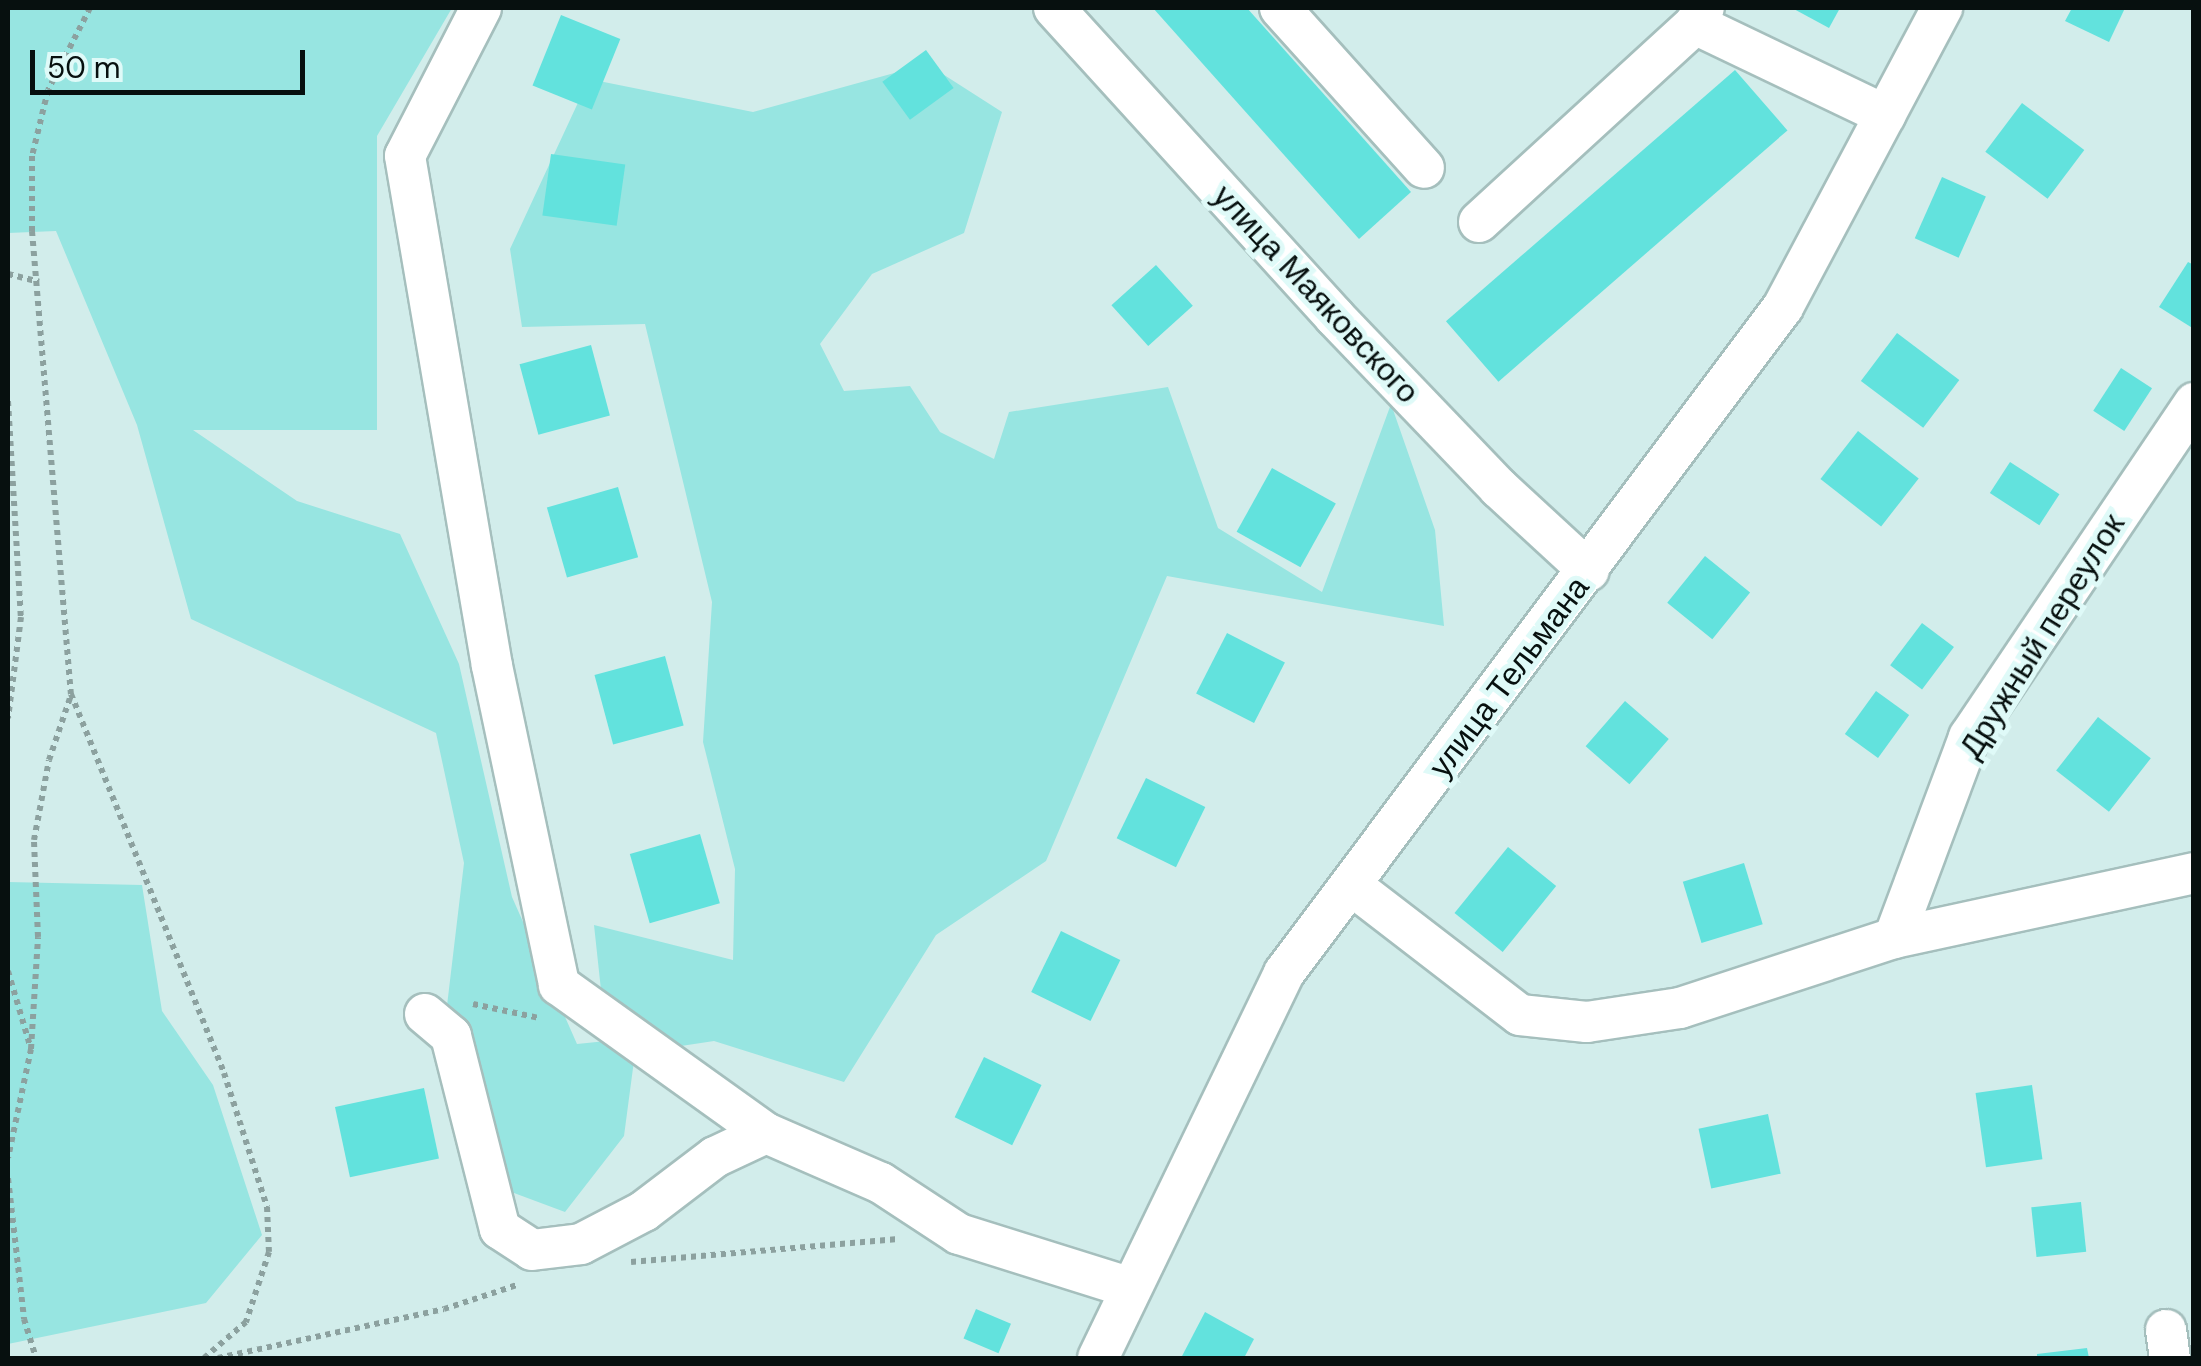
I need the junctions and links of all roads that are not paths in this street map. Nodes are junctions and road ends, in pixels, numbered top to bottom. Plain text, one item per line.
1 (481, 8) edge
2 (1054, 8) edge
3 (1280, 8) edge
4 (1942, 8) edge
5 (1700, 16) edge
6 (1884, 116) junction
7 (1424, 168) dead end
8 (1479, 222) dead end
9 (2194, 403) edge
10 (1590, 571) junction
11 (2194, 873) edge
12 (1351, 884) junction
13 (1894, 938) junction
14 (441, 1007) road end
15 (766, 1133) junction
16 (1131, 1288) junction
17 (1098, 1358) edge

1 - 15 street
2 - 10 street, улица Маяковского
3 - 7 street
4 - 6 street, улица Тельмана
5 - 6 street
5 - 8 street
6 - 10 street, улица Тельмана
9 - 13 street, Дружный переулок
10 - 12 street, улица Тельмана
11 - 13 street
12 - 13 street
12 - 16 street, улица Тельмана
14 - 15 street
15 - 16 street
16 - 17 street, улица Тельмана

